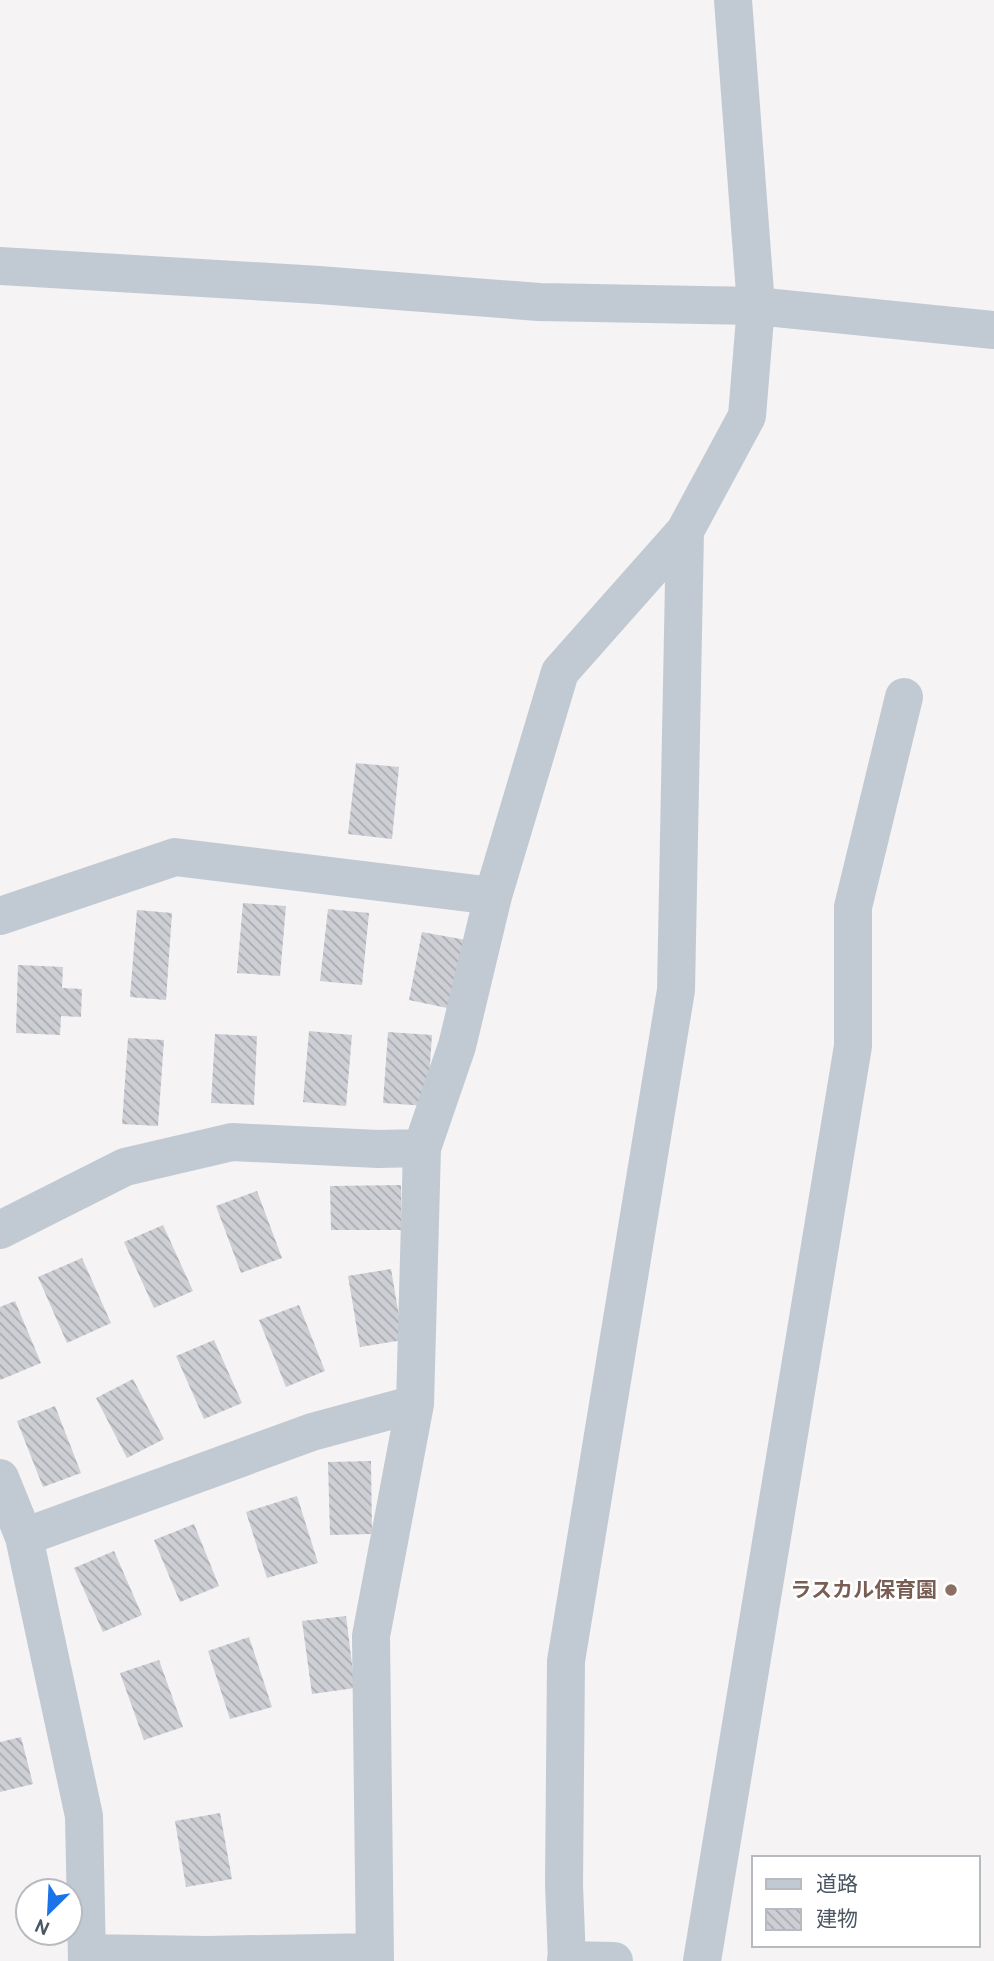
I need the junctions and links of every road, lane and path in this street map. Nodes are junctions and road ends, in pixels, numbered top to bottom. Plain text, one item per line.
1 (733, 0) edge
2 (0, 266) edge
3 (756, 306) junction
4 (994, 330) edge
5 (685, 531) junction
6 (904, 697) dead end
7 (493, 896) junction
8 (0, 916) edge
9 (422, 1148) junction
10 (0, 1230) edge
11 (415, 1404) junction
12 (0, 1478) edge
13 (24, 1537) junction
14 (87, 1957) edge
15 (375, 1957) edge
16 (567, 1960) edge
17 (614, 1961) edge
18 (702, 1961) edge

1 - 3 street
2 - 3 street
3 - 4 street
3 - 5 street
5 - 7 street
5 - 16 street
6 - 18 street
7 - 8 street
7 - 9 street
9 - 10 street
9 - 11 street
11 - 13 street
11 - 15 street
12 - 13 street
13 - 14 street
14 - 15 street
16 - 17 street

